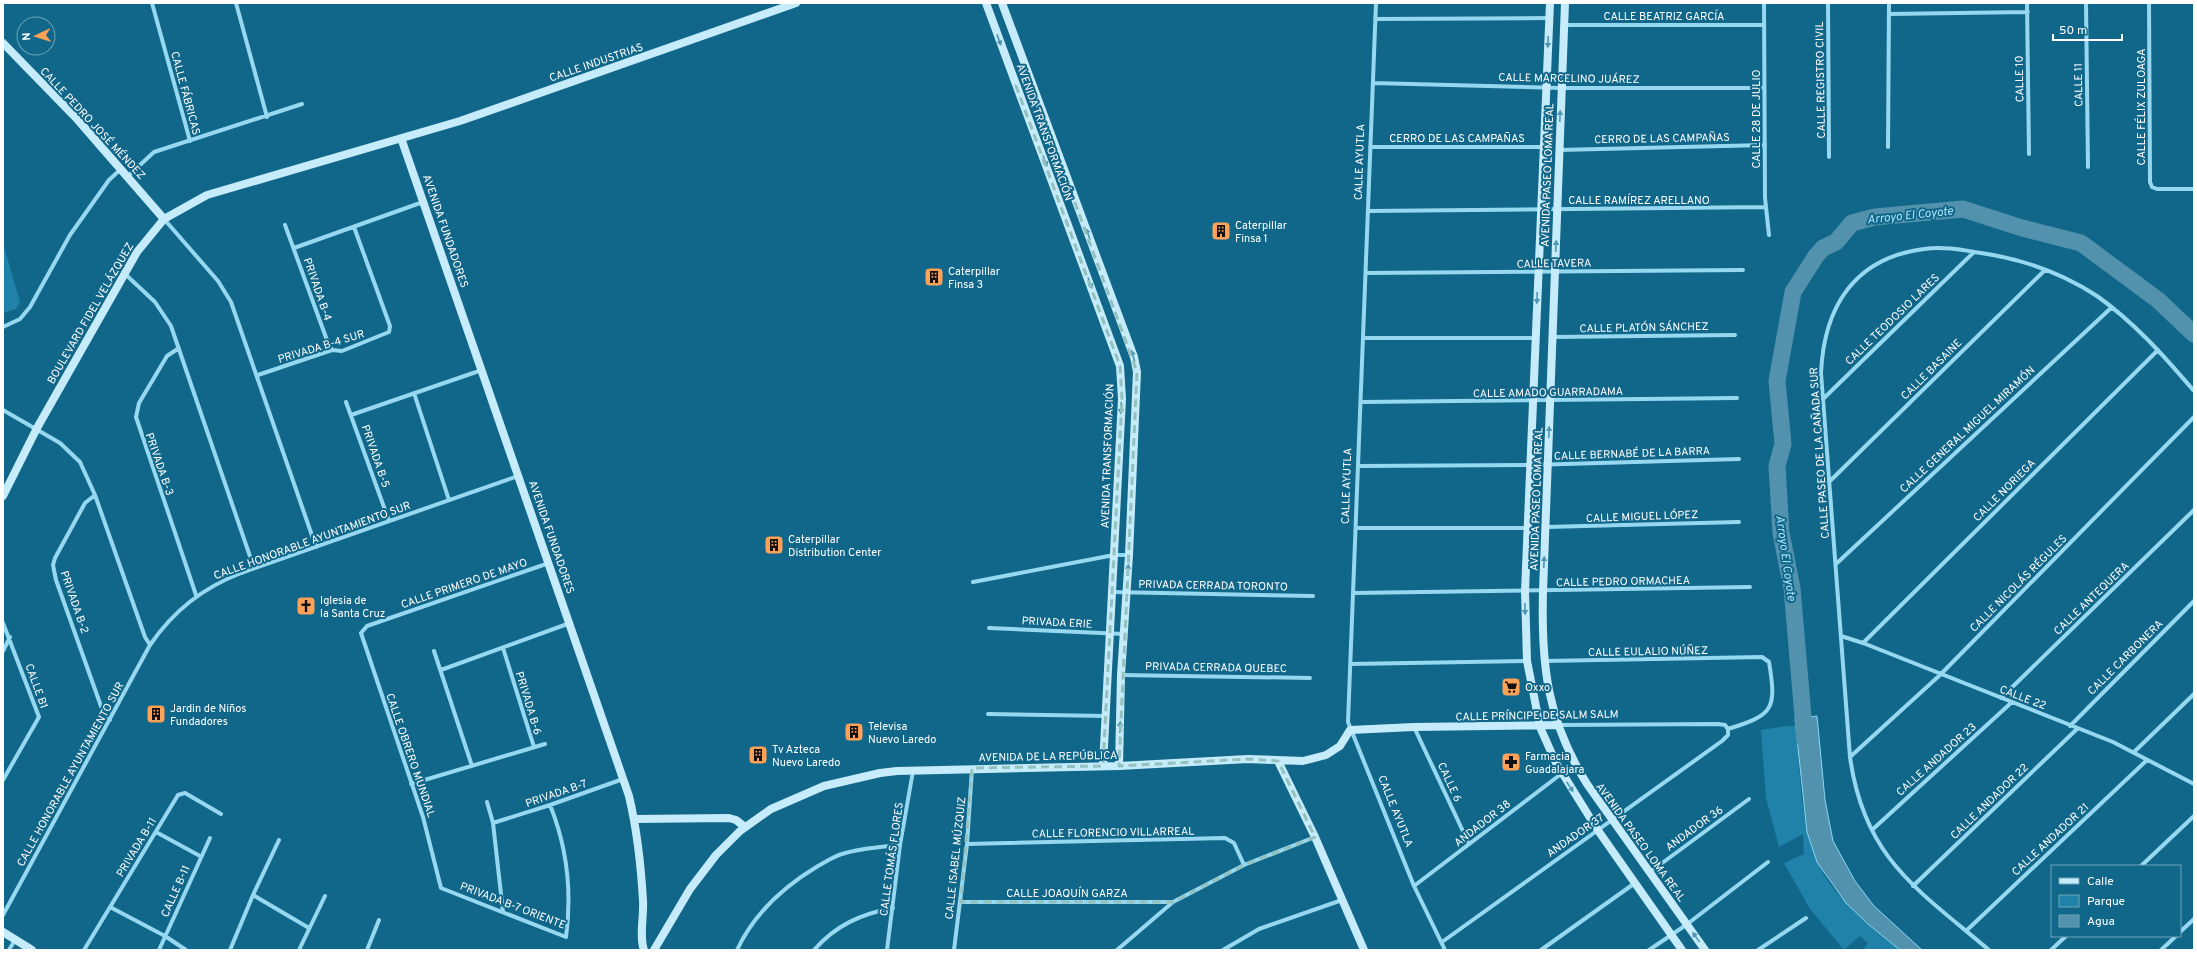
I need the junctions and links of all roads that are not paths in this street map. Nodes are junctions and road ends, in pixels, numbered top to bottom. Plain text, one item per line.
1 (152, 3) edge
2 (236, 3) edge
3 (796, 3) edge
4 (986, 3) edge
5 (1002, 3) edge
6 (1376, 3) edge
7 (1550, 3) edge
8 (1565, 3) edge
9 (1764, 3) edge
10 (1828, 3) edge
11 (1889, 3) edge
12 (2027, 3) edge
13 (2086, 3) edge
14 (2149, 3) edge
15 (2028, 12) junction
16 (1889, 14) junction
17 (1549, 18) junction
18 (1375, 19) junction
19 (1564, 25) junction
20 (1764, 25) junction
21 (3, 43) edge
22 (1030, 80) junction
23 (1373, 83) junction
24 (1016, 86) junction
25 (1546, 87) junction
26 (1561, 88) junction
27 (1764, 88) junction
28 (302, 104) dead end
29 (267, 117) junction
30 (401, 138) junction
31 (190, 141) junction
32 (1765, 145) junction
33 (1370, 147) junction
34 (1544, 147) junction
35 (1888, 147) dead end
36 (1559, 150) junction
37 (2029, 154) dead end
38 (1830, 157) dead end
39 (2088, 167) dead end
40 (122, 168) junction
41 (128, 176) junction
42 (2194, 189) edge
43 (1071, 190) junction
44 (1057, 195) junction
45 (424, 202) junction
46 (1766, 207) junction
47 (1541, 210) junction
48 (1557, 210) junction
49 (1368, 211) junction
50 (164, 219) junction
51 (285, 225) dead end
52 (354, 227) junction
53 (1770, 235) dead end
54 (294, 248) junction
55 (1974, 252) junction
56 (1743, 270) dead end
57 (2045, 270) junction
58 (124, 273) junction
59 (1366, 273) junction
60 (1538, 273) junction
61 (1555, 273) junction
62 (2112, 308) junction
63 (1121, 322) junction
64 (3, 327) edge
65 (1106, 327) junction
66 (1735, 335) dead end
67 (1552, 337) junction
68 (1363, 338) junction
69 (1536, 338) junction
70 (180, 348) junction
71 (332, 350) junction
72 (2158, 350) junction
73 (483, 369) junction
74 (258, 375) junction
75 (2194, 391) edge
76 (414, 393) junction
77 (1737, 398) dead end
78 (1823, 399) junction
79 (1533, 401) junction
80 (1550, 401) junction
81 (346, 402) dead end
82 (1361, 402) junction
83 (3, 410) edge
84 (352, 415) junction
85 (2194, 417) edge
86 (36, 428) junction
87 (1739, 459) dead end
88 (1118, 465) junction
89 (1134, 465) junction
90 (1530, 465) junction
91 (1548, 465) junction
92 (1358, 466) junction
93 (519, 476) junction
94 (1829, 482) junction
95 (94, 495) junction
96 (3, 496) edge
97 (1117, 499) junction
98 (449, 500) junction
99 (1132, 500) junction
100 (2194, 510) edge
101 (389, 521) junction
102 (1739, 522) dead end
103 (1131, 524) junction
104 (1115, 526) junction
105 (1546, 527) junction
106 (1356, 528) junction
107 (1528, 528) junction
108 (316, 547) junction
109 (1114, 555) junction
110 (1129, 555) junction
111 (550, 563) junction
112 (1836, 564) junction
113 (254, 568) junction
114 (973, 582) dead end
115 (1750, 587) dead end
116 (1525, 591) junction
117 (1543, 591) junction
118 (1113, 592) junction
119 (1353, 592) junction
120 (1127, 593) junction
121 (196, 595) junction
122 (1314, 596) dead end
123 (2194, 601) edge
124 (3, 623) edge
125 (570, 623) junction
126 (989, 628) dead end
127 (362, 630) joint
128 (1110, 634) junction
129 (1124, 634) junction
130 (1841, 636) junction
131 (10, 637) junction
132 (1863, 643) junction
133 (150, 644) junction
134 (503, 648) junction
135 (3, 651) edge
136 (434, 651) dead end
137 (1545, 661) junction
138 (1527, 662) junction
139 (1350, 664) junction
140 (441, 670) junction
141 (1121, 675) junction
142 (1940, 675) junction
143 (1310, 678) dead end
144 (2194, 694) edge
145 (2001, 698) junction
146 (2012, 702) junction
147 (988, 714) dead end
148 (1106, 716) junction
149 (110, 720) junction
150 (1558, 725) junction
151 (1540, 726) junction
152 (2070, 726) junction
153 (1414, 727) junction
154 (1726, 727) junction
155 (2077, 729) junction
156 (1350, 730) junction
157 (545, 744) dead end
158 (534, 747) junction
159 (2134, 752) junction
160 (1850, 757) junction
161 (2147, 760) junction
162 (1278, 761) junction
163 (472, 766) junction
164 (1103, 766) junction
165 (1119, 766) junction
166 (972, 768) junction
167 (913, 770) junction
168 (1561, 774) junction
169 (624, 778) junction
170 (3, 780) edge
171 (2194, 783) edge
172 (411, 784) junction
173 (1749, 799) dead end
174 (487, 802) dead end
175 (550, 805) junction
176 (221, 814) dead end
177 (2194, 816) edge
178 (635, 819) junction
179 (1612, 820) junction
180 (493, 823) junction
181 (745, 827) junction
182 (1597, 829) junction
183 (1872, 830) junction
184 (156, 832) junction
185 (1315, 837) junction
186 (210, 838) dead end
187 (279, 840) dead end
188 (967, 844) junction
189 (1469, 844) junction
190 (900, 845) junction
191 (200, 856) junction
192 (1768, 862) dead end
193 (1244, 865) junction
194 (2142, 865) edge
195 (1650, 872) junction
196 (1635, 882) junction
197 (1414, 886) junction
198 (1913, 886) junction
199 (441, 888) joint
200 (253, 895) junction
201 (325, 896) dead end
202 (1342, 900) junction
203 (961, 902) junction
204 (1173, 902) junction
205 (110, 907) junction
206 (893, 908) junction
207 (503, 912) junction
208 (3, 915) edge
209 (1806, 918) dead end
210 (2194, 919) edge
211 (379, 920) dead end
212 (1686, 924) junction
213 (309, 928) junction
214 (1966, 931) junction
215 (2181, 931) edge
216 (3, 932) edge
217 (1671, 934) junction
218 (165, 936) junction
219 (2065, 937) edge
220 (2175, 937) edge
221 (15, 940) junction
222 (1442, 942) junction
223 (9, 950) edge
224 (32, 950) edge
225 (84, 950) edge
226 (159, 950) edge
227 (186, 950) edge
228 (230, 950) edge
229 (300, 950) edge
230 (367, 950) edge
231 (644, 950) edge
232 (654, 950) edge
233 (737, 950) edge
234 (814, 950) edge
235 (887, 950) edge
236 (954, 950) edge
237 (1117, 950) edge
238 (1223, 950) edge
239 (1364, 950) edge
240 (1445, 950) edge
241 (1541, 950) edge
242 (1649, 950) edge
243 (1682, 950) edge
244 (1705, 950) edge
245 (1758, 950) edge
246 (1989, 950) edge
247 (2051, 950) edge
248 (2161, 950) edge

1 - 31 street, CALLE FÁBRICAS
2 - 29 street
3 - 30 street, CALLE INDUSTRIAS
4 -> 24 street, AVENIDA TRANSFORMACIÓN
5 - 22 street, AVENIDA TRANSFORMACIÓN
6 - 18 street, CALLE AYUTLA
7 - 17 street, AVENIDA PASEO LOMA REAL
8 - 19 street, AVENIDA PASEO LOMA REAL
9 - 20 street, CALLE 28 DE JULIO
10 - 38 street, CALLE REGISTRO CIVIL
11 - 16 street
12 - 15 street, CALLE 10
13 - 39 street, CALLE 11
14 - 42 street, CALLE FÉLIX ZULOAGA
15 - 16 street
15 - 37 street, CALLE 10
16 - 35 street
17 - 18 street
17 -> 25 street, AVENIDA PASEO LOMA REAL
18 - 23 street, CALLE AYUTLA
19 - 20 street, CALLE BEATRIZ GARCÍA
19 - 26 street, AVENIDA PASEO LOMA REAL
20 - 27 street, CALLE 28 DE JULIO
21 - 40 street, CALLE PEDRO JOSÉ MÉNDEZ
22 - 24 street
22 - 43 street, AVENIDA TRANSFORMACIÓN
23 - 25 street, CALLE MARCELINO JUÁREZ
23 - 33 street, CALLE AYUTLA
24 -> 44 street, AVENIDA TRANSFORMACIÓN
25 - 26 street, CALLE MARCELINO JUÁREZ
25 - 34 street, AVENIDA PASEO LOMA REAL
26 - 27 street, CALLE MARCELINO JUÁREZ
36 -> 26 street, AVENIDA PASEO LOMA REAL
27 - 32 street, CALLE 28 DE JULIO
28 - 29 street
29 - 31 street
30 - 45 street, AVENIDA FUNDADORES
30 - 50 street, BOULEVARD FIDEL VELÁZQUEZ
31 - 41 street, CALLE FÁBRICAS
32 - 36 street, CERRO DE LAS CAMPAÑAS
32 - 46 street, CALLE 28 DE JULIO
33 - 34 street, CERRO DE LAS CAMPAÑAS
33 - 49 street, CALLE AYUTLA
34 - 47 street, AVENIDA PASEO LOMA REAL
36 - 48 street, AVENIDA PASEO LOMA REAL
40 - 41 street, CALLE PEDRO JOSÉ MÉNDEZ
40 - 64 street
41 - 50 street, CALLE PEDRO JOSÉ MÉNDEZ
43 - 44 street
63 -> 43 street, AVENIDA TRANSFORMACIÓN
44 -> 65 street, AVENIDA TRANSFORMACIÓN
45 - 52 street, PRIVADA B-4
45 - 73 street, AVENIDA FUNDADORES
46 - 48 street, CALLE RAMÍREZ ARELLANO
46 - 53 street, CALLE 28 DE JULIO
47 - 48 street, CALLE RAMÍREZ ARELLANO
47 - 49 street, CALLE RAMÍREZ ARELLANO
47 - 60 street, AVENIDA PASEO LOMA REAL
61 -> 48 street, AVENIDA PASEO LOMA REAL
49 - 59 street, CALLE AYUTLA
50 - 58 street, BOULEVARD FIDEL VELÁZQUEZ
50 - 74 street
51 - 54 street
52 - 54 street, PRIVADA B-4
52 - 71 street, PRIVADA B-4 SUR
54 - 71 street, PRIVADA B-4
55 - 57 street, CALLE PASEO DE LA CAÑADA SUR
55 - 78 street, CALLE TEODOSIO LARES
55 - 78 street, CALLE PASEO DE LA CAÑADA SUR
56 - 61 street, CALLE TAVERA
57 - 62 street, CALLE PASEO DE LA CAÑADA SUR
57 - 94 street, CALLE BASAINE
58 - 70 street
58 - 86 street, BOULEVARD FIDEL VELÁZQUEZ
59 - 60 street, CALLE TAVERA
59 - 68 street, CALLE AYUTLA
60 - 61 street, CALLE TAVERA
60 -> 69 street, AVENIDA PASEO LOMA REAL
61 - 67 street, AVENIDA PASEO LOMA REAL
62 - 72 street, CALLE PASEO DE LA CAÑADA SUR
62 - 112 street, CALLE GENERAL MIGUEL MIRAMÓN
63 - 65 street
89 -> 63 street, AVENIDA TRANSFORMACIÓN
65 -> 88 street, AVENIDA TRANSFORMACIÓN
66 - 67 street, CALLE PLATÓN SÁNCHEZ
67 - 80 street, AVENIDA PASEO LOMA REAL
68 - 69 street
68 - 82 street, CALLE AYUTLA
69 - 79 street, AVENIDA PASEO LOMA REAL
70 - 113 street
70 - 121 street, PRIVADA B-3
71 - 74 street, PRIVADA B-4 SUR
72 - 75 street, CALLE PASEO DE LA CAÑADA SUR
72 - 132 street, CALLE NORIEGA
73 - 76 street, PRIVADA B-5
73 - 93 street, AVENIDA FUNDADORES
74 - 108 street
76 - 84 street, PRIVADA B-5
76 - 98 street
77 - 80 street, CALLE AMADO GUARRADAMA
78 - 94 street, CALLE PASEO DE LA CAÑADA SUR
79 - 80 street, CALLE AMADO GUARRADAMA
79 - 82 street, CALLE AMADO GUARRADAMA
79 - 90 street, AVENIDA PASEO LOMA REAL
91 -> 80 street, AVENIDA PASEO LOMA REAL
81 - 84 street
82 - 92 street, CALLE AYUTLA
83 - 86 street
84 - 101 street, PRIVADA B-5
85 - 142 street, CALLE NICOLÁS RÉGULES
86 - 95 street
86 - 96 street, BOULEVARD FIDEL VELÁZQUEZ
87 - 91 street, CALLE BERNABÉ DE LA BARRA
88 - 89 street
88 - 97 street, AVENIDA TRANSFORMACIÓN
89 - 99 street, AVENIDA TRANSFORMACIÓN
90 - 91 street, CALLE BERNABÉ DE LA BARRA
90 - 92 street, CALLE BERNABÉ DE LA BARRA
90 - 107 street, AVENIDA PASEO LOMA REAL
91 - 105 street, AVENIDA PASEO LOMA REAL
92 - 106 street, CALLE AYUTLA
93 - 98 street, CALLE HONORABLE AYUNTAMIENTO SUR
93 - 111 street, AVENIDA FUNDADORES
94 - 112 street, CALLE PASEO DE LA CAÑADA SUR
95 - 133 street
95 - 149 street, PRIVADA B-2
97 - 99 street
97 - 104 street, AVENIDA TRANSFORMACIÓN
98 - 101 street, CALLE HONORABLE AYUNTAMIENTO SUR
99 - 103 street, AVENIDA TRANSFORMACIÓN
100 - 145 street, CALLE ANTEQUERA
101 - 108 street, CALLE HONORABLE AYUNTAMIENTO SUR
102 - 105 street, CALLE MIGUEL LÓPEZ
103 - 104 street
103 - 110 street, AVENIDA TRANSFORMACIÓN
104 - 109 street, AVENIDA TRANSFORMACIÓN
117 -> 105 street, AVENIDA PASEO LOMA REAL
106 - 107 street
106 - 119 street, CALLE AYUTLA
107 - 116 street, AVENIDA PASEO LOMA REAL
108 - 113 street, CALLE HONORABLE AYUNTAMIENTO SUR
109 - 110 street
109 - 114 street
109 - 118 street, AVENIDA TRANSFORMACIÓN
120 -> 110 street, AVENIDA TRANSFORMACIÓN
111 - 125 street, AVENIDA FUNDADORES
111 - 127 street, CALLE PRIMERO DE MAYO
112 - 130 street, CALLE PASEO DE LA CAÑADA SUR
113 - 121 street, CALLE HONORABLE AYUNTAMIENTO SUR
115 - 117 street, CALLE PEDRO ORMACHEA
116 - 117 street, CALLE PEDRO ORMACHEA
116 - 119 street, CALLE PEDRO ORMACHEA
116 -> 138 street, AVENIDA PASEO LOMA REAL
117 - 137 street, AVENIDA PASEO LOMA REAL
118 - 120 street, PRIVADA CERRADA TORONTO
118 - 128 street, AVENIDA TRANSFORMACIÓN
119 - 139 street, CALLE AYUTLA
120 - 122 street, PRIVADA CERRADA TORONTO
120 - 129 street, AVENIDA TRANSFORMACIÓN
121 - 133 street, CALLE HONORABLE AYUNTAMIENTO SUR
123 - 152 street, CALLE CARBONERA
124 - 131 street, CALLE B1
125 - 134 street
125 - 169 street, AVENIDA FUNDADORES
126 - 128 street, PRIVADA ERIE
127 - 172 street, CALLE OBRERO MUNDIAL
128 - 129 street, PRIVADA ERIE
128 - 148 street, AVENIDA TRANSFORMACIÓN
129 - 141 street, AVENIDA TRANSFORMACIÓN
130 - 132 street, CALLE 22
130 - 160 street, CALLE PASEO DE LA CAÑADA SUR
131 - 135 street
131 - 170 street, CALLE B1
132 - 142 street, CALLE 22
133 - 149 street, CALLE HONORABLE AYUNTAMIENTO SUR
134 - 140 street
134 - 158 street, PRIVADA B-6
136 - 140 street
137 - 150 street, AVENIDA PASEO LOMA REAL
137 - 154 street, CALLE EULALIO NÚÑEZ
138 - 139 street
138 - 151 street, AVENIDA PASEO LOMA REAL
139 - 156 street, CALLE AYUTLA
140 - 163 street
141 - 143 street, PRIVADA CERRADA QUEBEC
165 -> 141 street, AVENIDA TRANSFORMACIÓN
142 - 145 street, CALLE 22
142 - 160 street, CALLE NICOLÁS RÉGULES
144 - 159 street
145 - 146 street, CALLE 22
146 - 152 street, CALLE 22
146 - 183 street, CALLE ANDADOR 23
147 - 148 street
148 - 164 street, AVENIDA TRANSFORMACIÓN
149 - 208 street, CALLE HONORABLE AYUNTAMIENTO SUR
150 - 151 street, CALLE PRÍNCIPE DE SALM SALM
150 - 154 street, CALLE PRÍNCIPE DE SALM SALM
150 - 179 street, AVENIDA PASEO LOMA REAL
151 - 153 street, CALLE PRÍNCIPE DE SALM SALM
151 - 168 street, AVENIDA PASEO LOMA REAL
152 - 155 street, CALLE 22
153 - 156 street, CALLE PRÍNCIPE DE SALM SALM
153 - 189 street, CALLE 6
154 - 179 street, ANDADOR 37
155 - 159 street, CALLE 22
155 - 198 street, CALLE ANDADOR 22
156 - 162 street, AVENIDA DE LA REPÚBLICA
156 - 197 street, CALLE AYUTLA
157 - 158 street
158 - 163 street, PRIVADA B-6
159 - 161 street, CALLE 22
160 - 183 street, CALLE PASEO DE LA CAÑADA SUR
161 - 171 street, CALLE 22
161 - 214 street, CALLE ANDADOR 21
162 - 165 street, AVENIDA DE LA REPÚBLICA
162 - 185 street
163 - 172 street, PRIVADA B-6
164 - 165 street, AVENIDA DE LA REPÚBLICA
164 - 166 street, AVENIDA DE LA REPÚBLICA
166 - 167 street, AVENIDA DE LA REPÚBLICA
166 - 188 street, CALLE ISABEL MÚZQUIZ
167 - 181 street, AVENIDA DE LA REPÚBLICA
167 - 190 street, CALLE TOMÁS FLORES
168 -> 182 street, AVENIDA PASEO LOMA REAL
168 - 189 street, ANDADOR 38
169 - 175 street, PRIVADA B-7
169 - 178 street, AVENIDA FUNDADORES
172 - 199 street, CALLE OBRERO MUNDIAL
173 - 195 street, ANDADOR 36
174 - 180 street
175 - 180 street, PRIVADA B-7
175 - 207 street, PRIVADA B-7 ORIENTE
176 - 184 street, PRIVADA B-11
177 - 194 street
178 - 181 street
178 - 231 street, AVENIDA FUNDADORES
179 - 182 street, ANDADOR 37
179 - 195 street, AVENIDA PASEO LOMA REAL
180 - 207 street
181 - 232 street, AVENIDA DE LA REPÚBLICA
182 - 196 street, AVENIDA PASEO LOMA REAL
182 - 222 street, ANDADOR 37
183 - 198 street, CALLE PASEO DE LA CAÑADA SUR
184 - 191 street, CALLE B-11
184 - 205 street, PRIVADA B-11
185 - 193 street
185 - 202 street
186 - 191 street
187 - 200 street
188 - 193 street, CALLE FLORENCIO VILLARREAL
188 - 203 street, CALLE ISABEL MÚZQUIZ
189 - 197 street, ANDADOR 38
190 - 206 street, CALLE TOMÁS FLORES
190 - 233 street
191 - 218 street, CALLE B-11
192 - 212 street
193 - 204 street
195 - 212 street, AVENIDA PASEO LOMA REAL
196 - 217 street, AVENIDA PASEO LOMA REAL
196 - 241 street
197 - 222 street, CALLE AYUTLA
198 - 214 street, CALLE PASEO DE LA CAÑADA SUR
199 - 207 street, PRIVADA B-7 ORIENTE
200 - 213 street
200 - 228 street
201 - 213 street
202 - 238 street
202 - 239 street
203 - 204 street, CALLE JOAQUÍN GARZA
203 - 236 street, CALLE ISABEL MÚZQUIZ
204 - 237 street
205 - 218 street
205 - 225 street, PRIVADA B-11
206 - 234 street
206 - 235 street, CALLE TOMÁS FLORES
209 - 245 street
210 - 215 street
211 - 230 street
212 - 217 street
244 -> 212 street, AVENIDA PASEO LOMA REAL
213 - 229 street
214 - 246 street, CALLE PASEO DE LA CAÑADA SUR
216 - 221 street
217 - 242 street
217 - 243 street, AVENIDA PASEO LOMA REAL
218 - 226 street
218 - 227 street
219 - 247 street
220 - 248 street
221 - 223 street
221 - 224 street
222 - 240 street, CALLE AYUTLA

